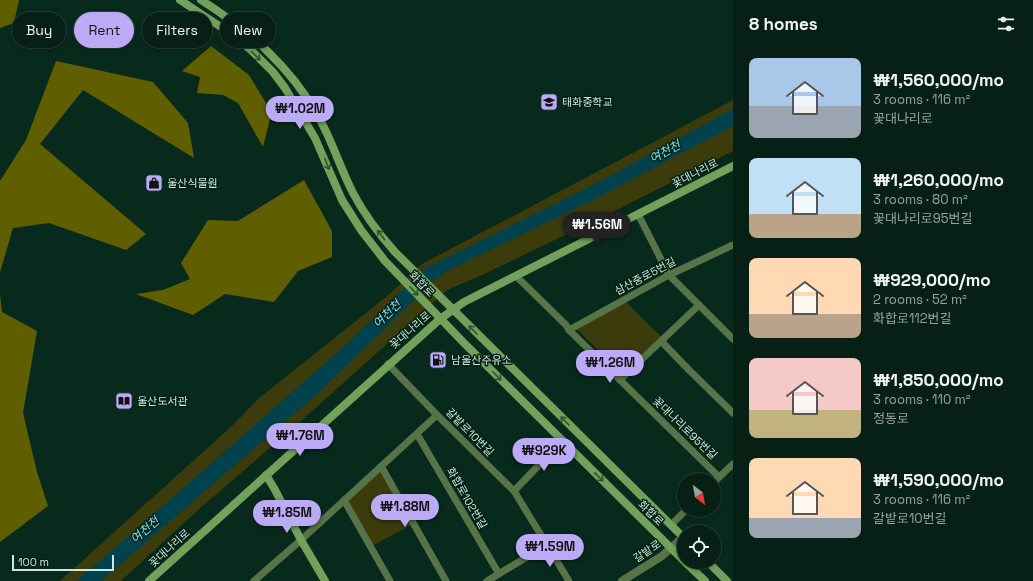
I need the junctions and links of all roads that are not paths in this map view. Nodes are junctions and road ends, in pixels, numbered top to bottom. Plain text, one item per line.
1 (180, 0) edge
2 (201, 0) edge
3 (733, 166) edge
4 (638, 214) junction
5 (731, 248) edge
6 (669, 275) junction
7 (516, 276) junction
8 (699, 305) junction
9 (452, 310) junction
10 (440, 318) junction
11 (569, 330) junction
12 (733, 339) edge
13 (661, 341) junction
14 (388, 364) junction
15 (620, 380) junction
16 (733, 413) edge
17 (437, 415) junction
18 (417, 434) junction
19 (562, 441) junction
20 (733, 464) edge
21 (381, 466) junction
22 (710, 473) edge
23 (266, 475) junction
24 (721, 476) edge
25 (514, 491) junction
26 (344, 500) junction
27 (679, 517) edge
28 (671, 525) junction
29 (677, 532) edge
30 (301, 540) junction
31 (677, 543) edge
32 (547, 545) junction
33 (672, 548) junction
34 (677, 553) edge
35 (693, 569) edge
36 (715, 569) edge
37 (499, 574) junction
38 (153, 579) edge
39 (259, 579) edge
40 (325, 581) edge
41 (390, 581) edge
42 (446, 581) edge
43 (487, 581) edge
44 (569, 581) edge
45 (622, 581) edge
46 (705, 581) edge
47 (727, 581) edge

1 -> 10 main road, 화합로
9 -> 2 main road, 화합로
3 - 4 main road, 꽃대나리로
4 - 6 street
4 - 7 main road, 꽃대나리로
5 - 6 street, 삼산중로5번길
6 - 8 street
6 - 11 street, 삼산중로5번길
7 - 9 main road, 꽃대나리로
7 - 11 street, 꽃대나리로95번길
8 - 12 street
8 - 13 street
9 - 10 main road, 꽃대나리로
28 -> 9 main road, 화합로
10 - 14 main road, 꽃대나리로
10 -> 19 main road, 화합로
11 - 15 street, 꽃대나리로95번길
13 - 15 street
13 - 16 street
14 - 17 street, 갈밭로10번길
14 - 23 main road, 꽃대나리로
15 - 22 street, 꽃대나리로95번길
17 - 18 street
17 - 25 street, 갈밭로10번길
18 - 21 street
18 - 37 street, 화합로102번길
19 - 25 street
19 -> 33 main road, 화합로
20 - 24 street
21 - 26 street
21 - 42 street
23 - 30 main road
23 - 38 main road, 꽃대나리로
25 - 32 street, 갈밭로10번길
26 - 30 street
26 - 41 street
27 - 28 street
28 - 29 main road, 화합로
30 - 39 street
30 - 40 main road
31 - 33 street, 갈밭로
32 - 37 street
32 - 44 street, 갈밭로10번길
33 - 34 main road, 화합로
33 - 45 street, 갈밭로
35 - 46 main road, 화합로
36 - 47 main road
37 - 43 street

